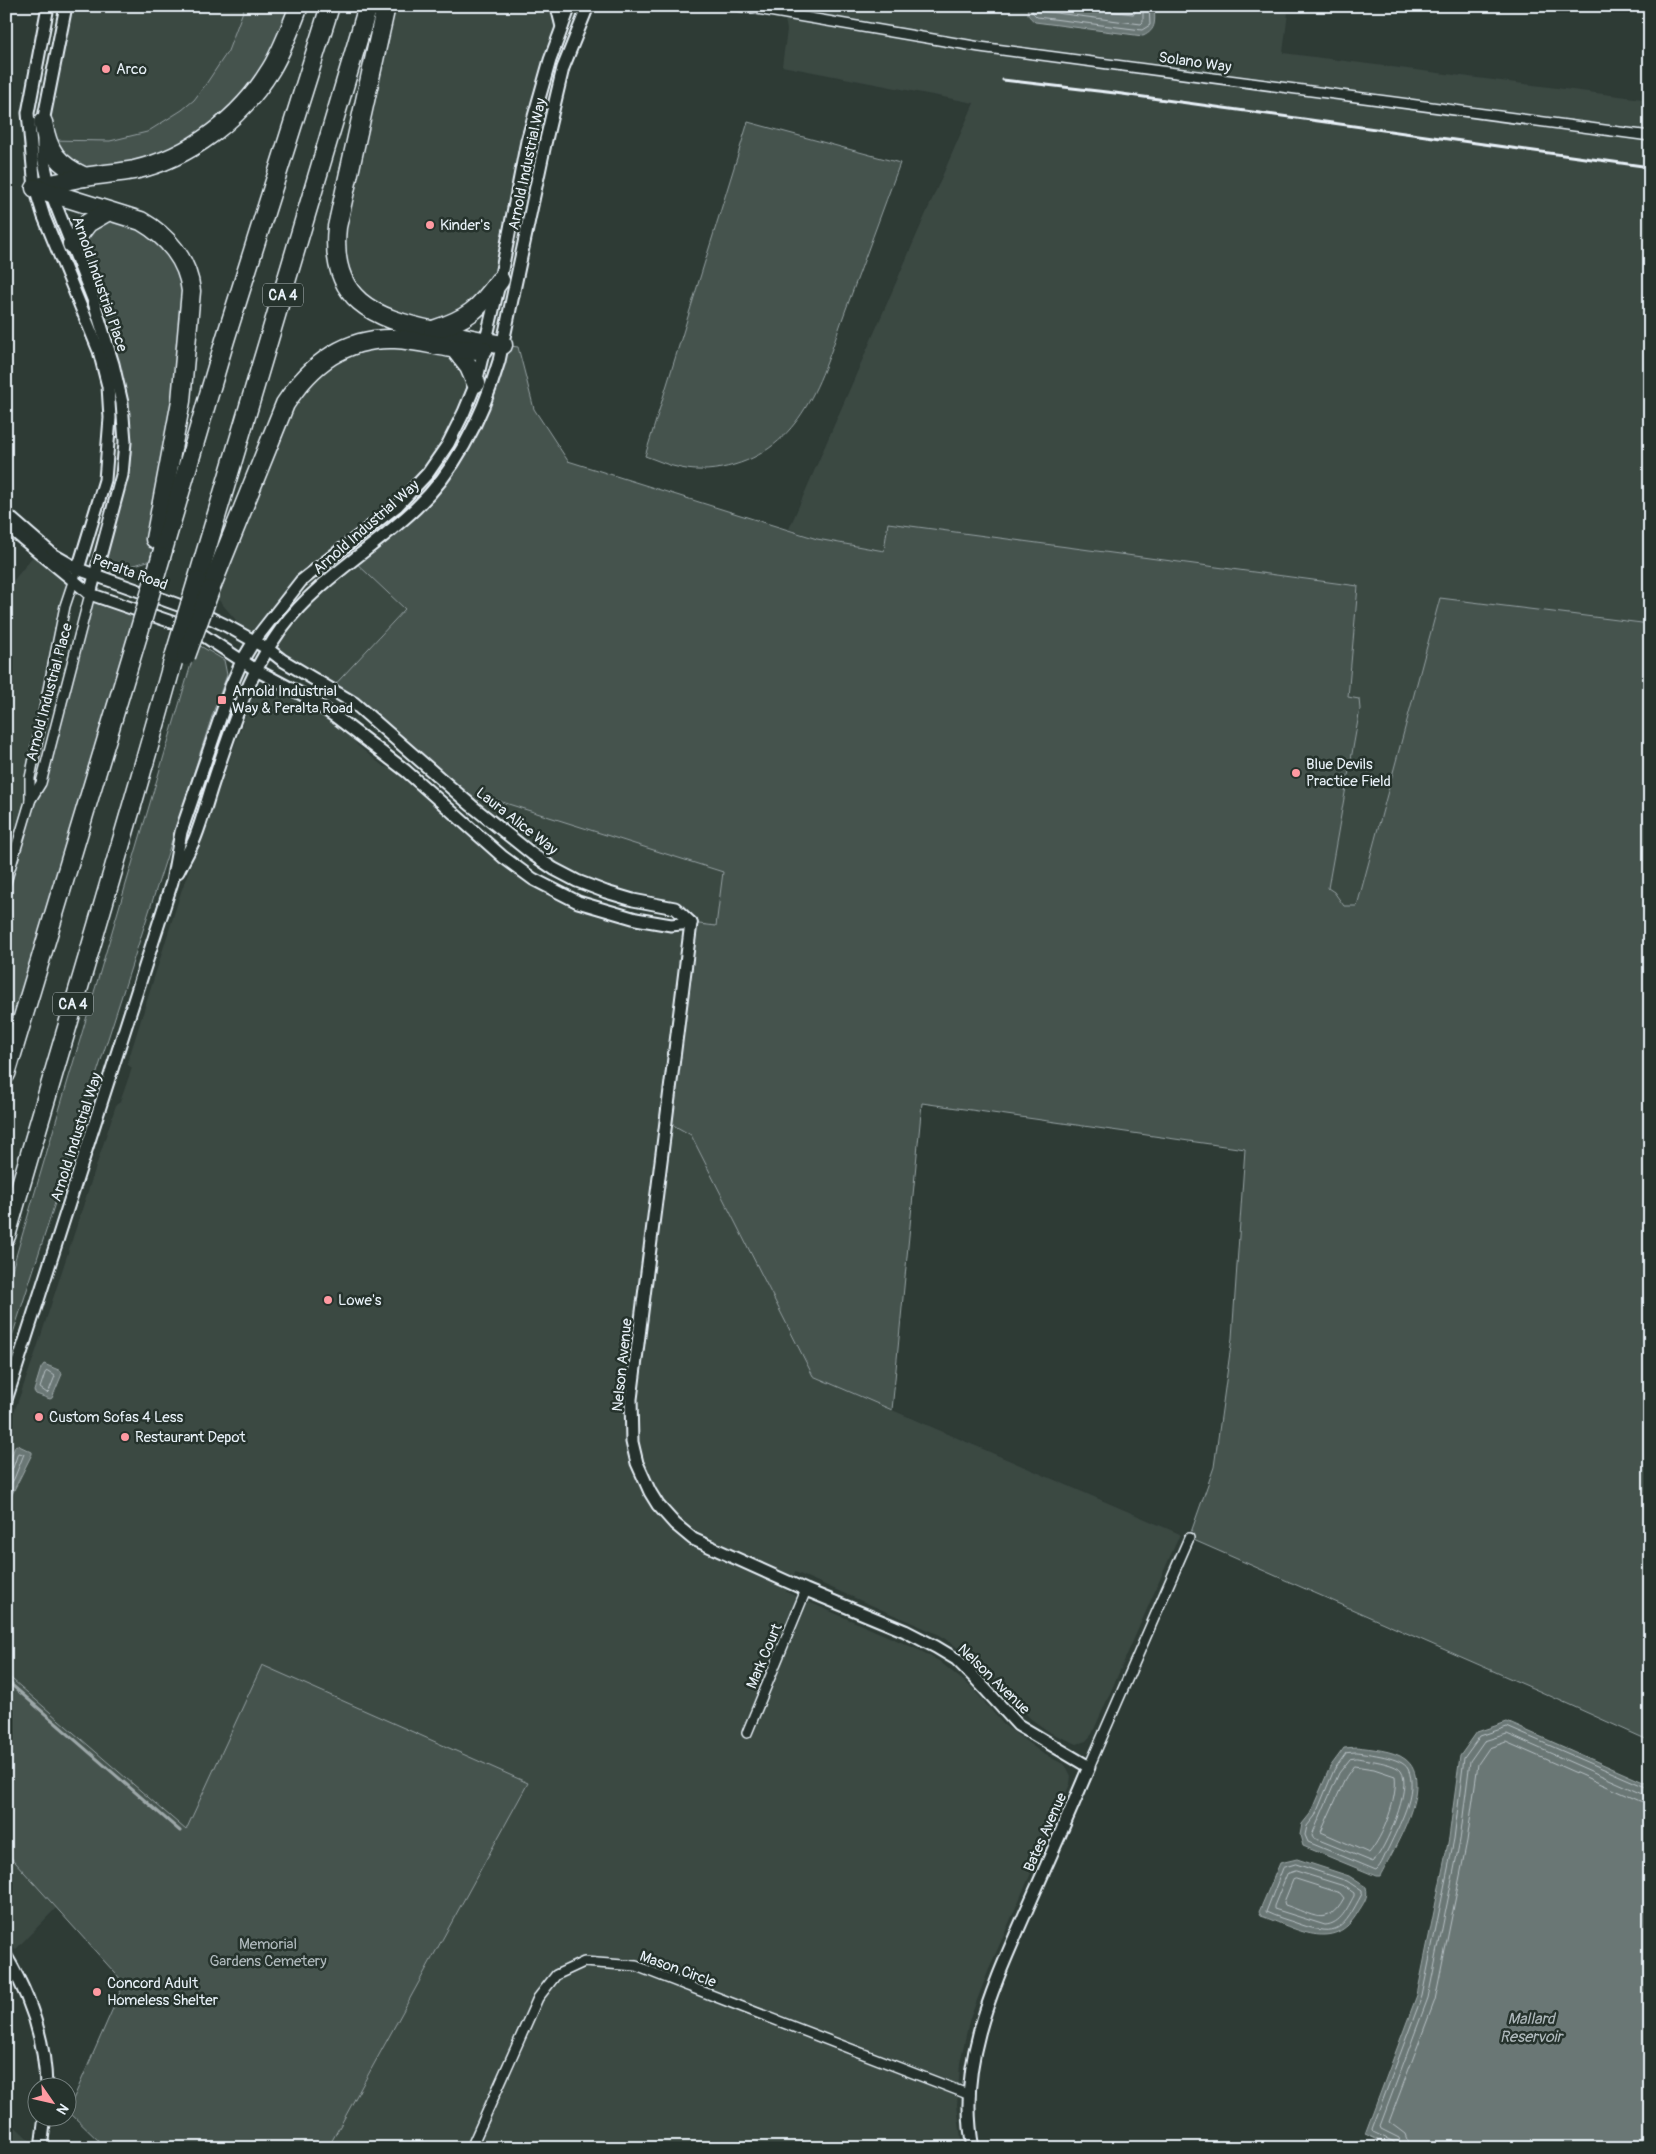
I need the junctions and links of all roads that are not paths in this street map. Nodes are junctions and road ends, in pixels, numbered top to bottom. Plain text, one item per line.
1 (48, 6) edge
2 (66, 6) edge
3 (299, 6) edge
4 (330, 6) edge
5 (555, 6) edge
6 (570, 6) edge
7 (588, 6) edge
8 (739, 6) edge
9 (376, 8) edge
10 (562, 26) junction
11 (43, 122) junction
12 (1650, 136) edge
13 (85, 176) junction
14 (46, 188) junction
15 (107, 212) junction
16 (72, 244) junction
17 (500, 280) junction
18 (433, 330) junction
19 (491, 346) junction
20 (455, 349) junction
21 (476, 384) junction
22 (9, 524) edge
23 (156, 554) junction
24 (78, 569) junction
25 (95, 576) junction
26 (73, 580) junction
27 (204, 586) junction
28 (90, 594) junction
29 (254, 641) junction
30 (268, 649) junction
31 (242, 661) junction
32 (256, 670) junction
33 (30, 802) junction
34 (6, 882) edge
35 (172, 882) junction
36 (691, 923) junction
37 (6, 1074) edge
38 (6, 1236) edge
39 (6, 1400) edge
40 (1189, 1538) dead end
41 (806, 1590) junction
42 (747, 1733) dead end
43 (1090, 1767) junction
44 (6, 1956) edge
45 (45, 2076) edge
46 (970, 2094) junction
47 (43, 2126) edge
48 (41, 2148) edge
49 (471, 2148) edge
50 (973, 2148) edge

1 - 14 street, Arnold Industrial Place
2 - 11 street, Arnold Industrial Place
3 - 13 highway
4 - 23 highway, CA 4
5 - 10 street
6 - 10 street, Arnold Industrial Way
7 - 19 street, Arnold Industrial Way
8 - 12 street, Solano Way
9 - 18 highway
9 - 27 highway, CA 4
10 - 17 street, Arnold Industrial Way
11 - 13 highway
11 - 14 street, Arnold Industrial Place
13 - 14 highway
14 - 15 highway
14 - 16 street, Arnold Industrial Place
14 - 24 street, Arnold Industrial Place
15 - 16 highway
15 - 23 highway
16 - 25 street, Arnold Industrial Place
17 - 18 highway
17 - 19 street, Arnold Industrial Way
18 - 19 highway
19 - 20 highway
19 - 21 street, Arnold Industrial Way
19 - 30 street, Arnold Industrial Way
20 - 21 highway
20 - 27 highway
21 - 29 street, Arnold Industrial Way
22 - 24 street, Peralta Road
22 - 26 street, Peralta Road
23 - 37 highway, CA 4, bridge
24 - 25 street, Peralta Road
24 - 26 street, Arnold Industrial Place
25 - 28 street, Arnold Industrial Place
25 - 29 street, Peralta Road
26 - 28 street, Peralta Road
26 - 33 street, Arnold Industrial Place
27 - 38 highway, CA 4, bridge
28 - 31 street, Peralta Road
28 - 33 street, Arnold Industrial Place
29 - 30 street, Laura Alice Way
29 - 31 street, Arnold Industrial Way
30 - 32 street, Arnold Industrial Way
30 - 36 street, Laura Alice Way
31 - 32 street
31 - 35 street, Arnold Industrial Way
32 - 35 street, Arnold Industrial Way
32 - 36 street
33 - 34 street, Arnold Industrial Place
35 - 39 street, Arnold Industrial Way
36 - 41 street, Nelson Avenue
40 - 43 street, Bates Avenue
41 - 42 street, Mark Court
41 - 43 street, Nelson Avenue
43 - 46 street, Bates Avenue
44 - 45 street
46 - 49 street, Mason Circle
46 - 50 street, Bates Avenue
47 - 48 street

